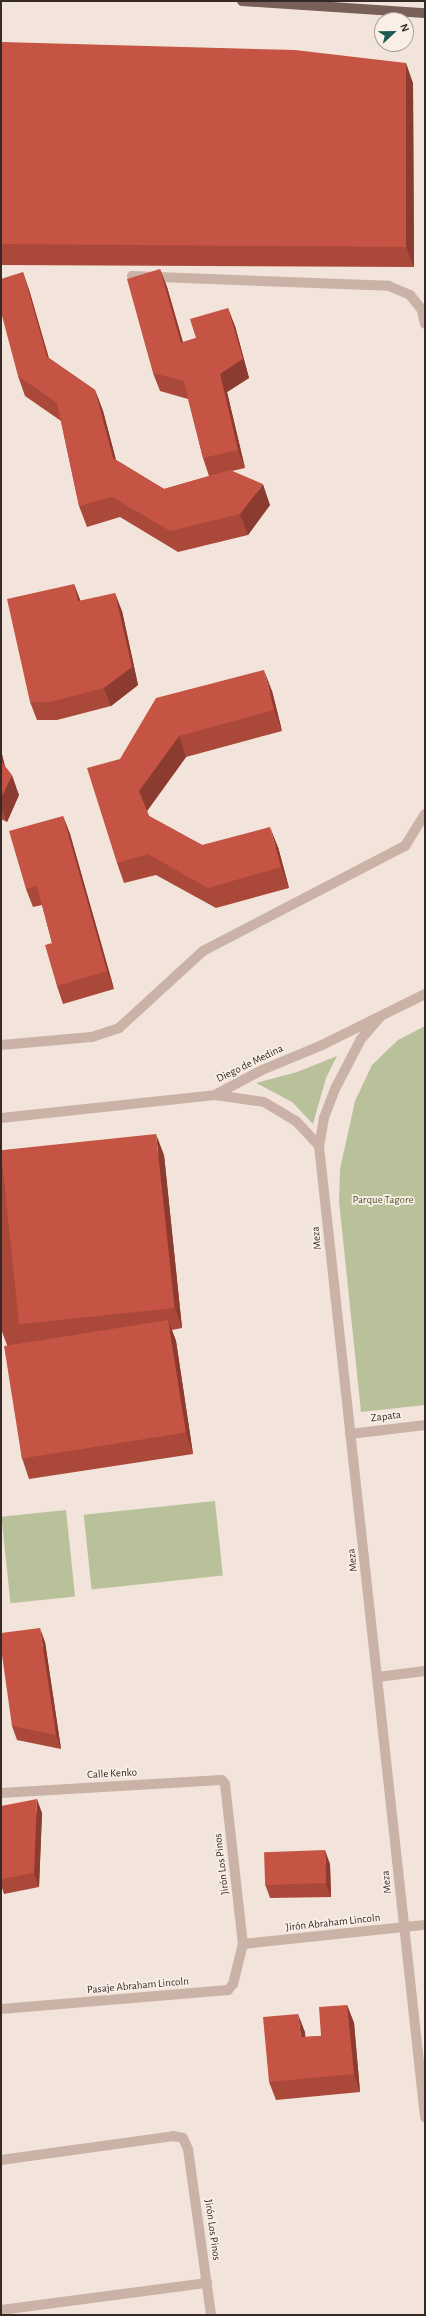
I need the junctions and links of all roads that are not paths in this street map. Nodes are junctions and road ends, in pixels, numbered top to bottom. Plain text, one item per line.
1 (242, 1) edge
2 (300, 2) edge
3 (425, 13) edge
4 (132, 276) edge
5 (425, 324) edge
6 (425, 814) edge
7 (425, 994) edge
8 (381, 1016) junction
9 (1, 1045) edge
10 (215, 1095) junction
11 (1, 1118) edge
12 (320, 1146) junction
13 (425, 1425) edge
14 (350, 1434) junction
15 (425, 1671) edge
16 (378, 1677) junction
17 (224, 1781) joint
18 (1, 1793) edge
19 (425, 1925) edge
20 (404, 1927) junction
21 (243, 1944) junction
22 (1, 2009) edge
23 (425, 2117) edge
24 (1, 2160) edge
25 (207, 2283) junction
26 (1, 2310) edge
27 (211, 2315) edge

1 - 2 main road
2 - 3 main road
4 - 5 street
6 - 9 street
7 - 8 street, Diego de Medina
8 - 10 street, Diego de Medina
8 - 12 street, Meza
10 - 11 street, Diego de Medina
10 - 12 street
12 - 14 street, Meza
13 - 14 street, Zapata
14 - 16 street, Meza
15 - 16 street
16 - 20 street, Meza
17 - 18 street, Calle Kenko
17 - 21 street, Jirón Los Pinos
19 - 20 street, Jirón Abraham Lincoln
20 - 21 street, Jirón Abraham Lincoln
20 - 23 street, Meza
21 - 22 street, Pasaje Abraham Lincoln
24 - 25 street, Jirón Los Pinos
25 - 26 street
25 - 27 street, Jirón Los Pinos

